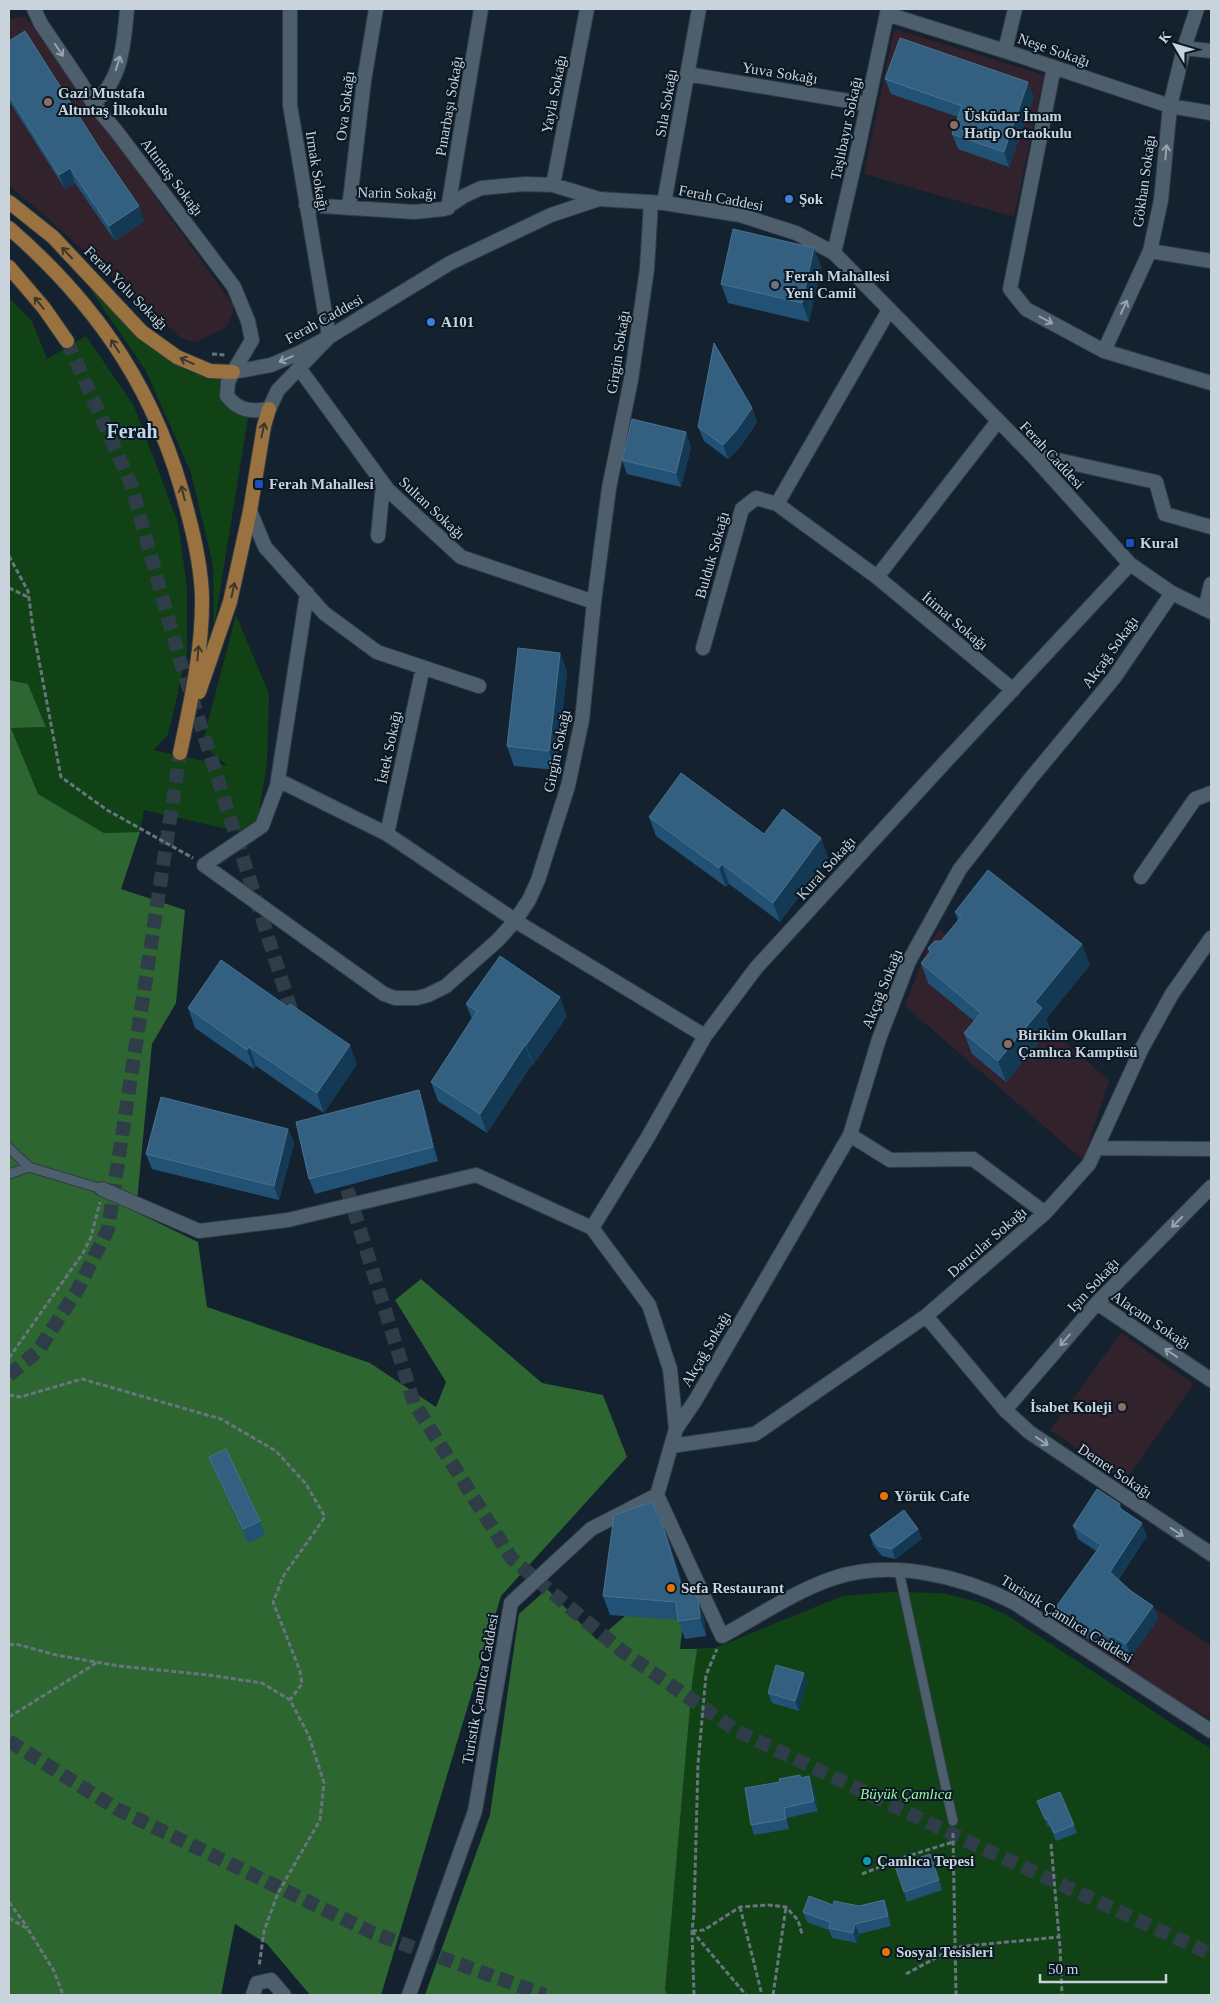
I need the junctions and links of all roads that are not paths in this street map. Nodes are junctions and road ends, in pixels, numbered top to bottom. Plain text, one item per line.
1 (34, 9) edge
2 (128, 9) edge
3 (290, 9) edge
4 (376, 9) edge
5 (481, 9) edge
6 (587, 9) edge
7 (699, 9) edge
8 (1015, 9) edge
9 (1197, 9) edge
10 (888, 11) edge
11 (1184, 48) junction
12 (1006, 50) junction
13 (1211, 51) edge
14 (1054, 67) junction
15 (687, 74) junction
16 (93, 103) junction
17 (867, 104) junction
18 (1170, 106) junction
19 (1211, 113) edge
20 (553, 185) junction
21 (599, 199) junction
22 (9, 202) edge
23 (657, 203) junction
24 (306, 205) junction
25 (349, 208) junction
26 (448, 208) junction
27 (9, 228) edge
28 (1150, 251) junction
29 (834, 253) junction
30 (1211, 261) edge
31 (9, 267) edge
32 (890, 310) junction
33 (329, 337) junction
34 (67, 341) tunnel mouth
35 (1104, 351) junction
36 (299, 368) junction
37 (234, 372) junction
38 (1211, 383) edge
39 (269, 409) junction
40 (998, 421) junction
41 (1031, 454) junction
42 (383, 484) junction
43 (777, 504) junction
44 (250, 511) junction
45 (1211, 527) edge
46 (378, 536) dead end
47 (1130, 564) junction
48 (877, 577) junction
49 (1211, 584) edge
50 (307, 593) junction
51 (1172, 593) junction
52 (594, 602) junction
53 (1208, 610) edge
54 (703, 648) dead end
55 (423, 667) junction
56 (479, 686) dead end
57 (1013, 690) junction
58 (278, 780) junction
59 (1211, 793) edge
60 (387, 834) junction
61 (1141, 877) dead end
62 (515, 921) junction
63 (1211, 938) edge
64 (705, 1036) junction
65 (850, 1135) junction
66 (9, 1148) edge
67 (1097, 1148) junction
68 (1211, 1149) edge
69 (29, 1167) junction
70 (9, 1174) edge
71 (1211, 1187) edge
72 (102, 1189) joint
73 (1046, 1213) junction
74 (592, 1228) junction
75 (1097, 1303) junction
76 (926, 1316) junction
77 (1211, 1380) edge
78 (1005, 1410) junction
79 (676, 1429) junction
80 (671, 1446) junction
81 (657, 1495) junction
82 (1211, 1554) edge
83 (899, 1570) junction
84 (1211, 1731) edge
85 (953, 1821) road end
86 (255, 1989) edge
87 (284, 1995) edge
88 (409, 1995) edge

1 -> 16 street, Altıntaş Sokağı
16 -> 2 street
3 - 24 street, Irmak Sokağı
4 - 25 street, Ova Sokağı
5 - 26 street, Pınarbaşı Sokağı
6 - 20 street, Yayla Sokağı
7 - 15 street, Sıla Sokağı
8 - 12 street
9 - 11 street, Gökhan Sokağı
10 - 12 street, Neşe Sokağı
10 - 17 street, Taşlıbayır Sokağı
11 - 13 street
11 - 18 street, Gökhan Sokağı
12 - 14 street, Neşe Sokağı
14 - 18 street, Neşe Sokağı
14 -> 35 street
15 - 17 street, Yuva Sokağı
15 - 23 street, Sıla Sokağı
16 - 37 street, Altıntaş Sokağı
17 - 29 street, Taşlıbayır Sokağı
18 - 19 street, Neşe Sokağı
28 -> 18 street, Gökhan Sokağı
20 - 21 street, Narin Sokağı
20 - 26 street, Narin Sokağı
21 - 23 street, Ferah Caddesi
21 - 33 street, Ferah Caddesi
37 -> 22 main road, Ferah Yolu Sokağı
23 - 29 street, Ferah Caddesi
23 - 52 street, Girgin Sokağı
24 - 25 street, Narin Sokağı
24 - 33 street, Irmak Sokağı
25 - 26 street, Narin Sokağı
27 - 44 main road
28 - 30 street
35 -> 28 street, Gökhan Sokağı
29 - 32 street, Ferah Caddesi
34 -> 31 main road
32 - 40 street, Ferah Caddesi
32 - 43 street
33 - 36 street
33 -> 37 street, Ferah Caddesi
35 - 38 street
36 - 39 street
36 - 42 street, Sultan Sokağı
37 - 39 street, Altıntaş Sokağı
44 -> 39 main road
40 - 41 street, Ferah Caddesi
40 - 48 street
41 - 45 street
41 - 47 street, Ferah Caddesi
42 - 46 street
42 - 52 street, Sultan Sokağı
43 - 48 street, İtimat Sokağı
43 - 54 street, Bulduk Sokağı
44 - 50 street
47 - 51 street, Ferah Caddesi
47 - 57 street, Kural Sokağı
48 - 57 street, İtimat Sokağı
49 - 53 street
50 - 55 street
50 - 58 street
51 - 53 street, Ferah Caddesi
51 - 65 street, Akçağ Sokağı
52 - 62 street, Girgin Sokağı
55 - 56 street
55 - 60 street, İstek Sokağı
57 - 64 street, Kural Sokağı
58 - 60 street
58 - 62 street, Girgin Sokağı
59 - 61 street
60 - 62 street
62 - 64 street
63 - 67 street, Darıcılar Sokağı
64 - 74 street, Kural Sokağı
65 - 73 street
65 - 79 street, Akçağ Sokağı
66 - 69 lane
67 - 68 street
67 - 73 street, Darıcılar Sokağı
69 - 70 lane
69 - 72 lane
71 -> 75 street, Işın Sokağı
72 - 74 street
73 - 76 street, Darıcılar Sokağı
74 - 79 street
77 -> 75 street, Alaçam Sokağı
75 -> 78 street, Işın Sokağı
76 - 78 street, Demet Sokağı
76 - 80 street, Darıcılar Sokağı
78 -> 82 street, Demet Sokağı
79 - 80 street
80 - 81 street
81 - 83 street, Turistik Çamlıca Caddesi
81 - 88 street, Turistik Çamlıca Caddesi
83 - 84 street, Turistik Çamlıca Caddesi
83 - 85 lane
86 - 87 street

